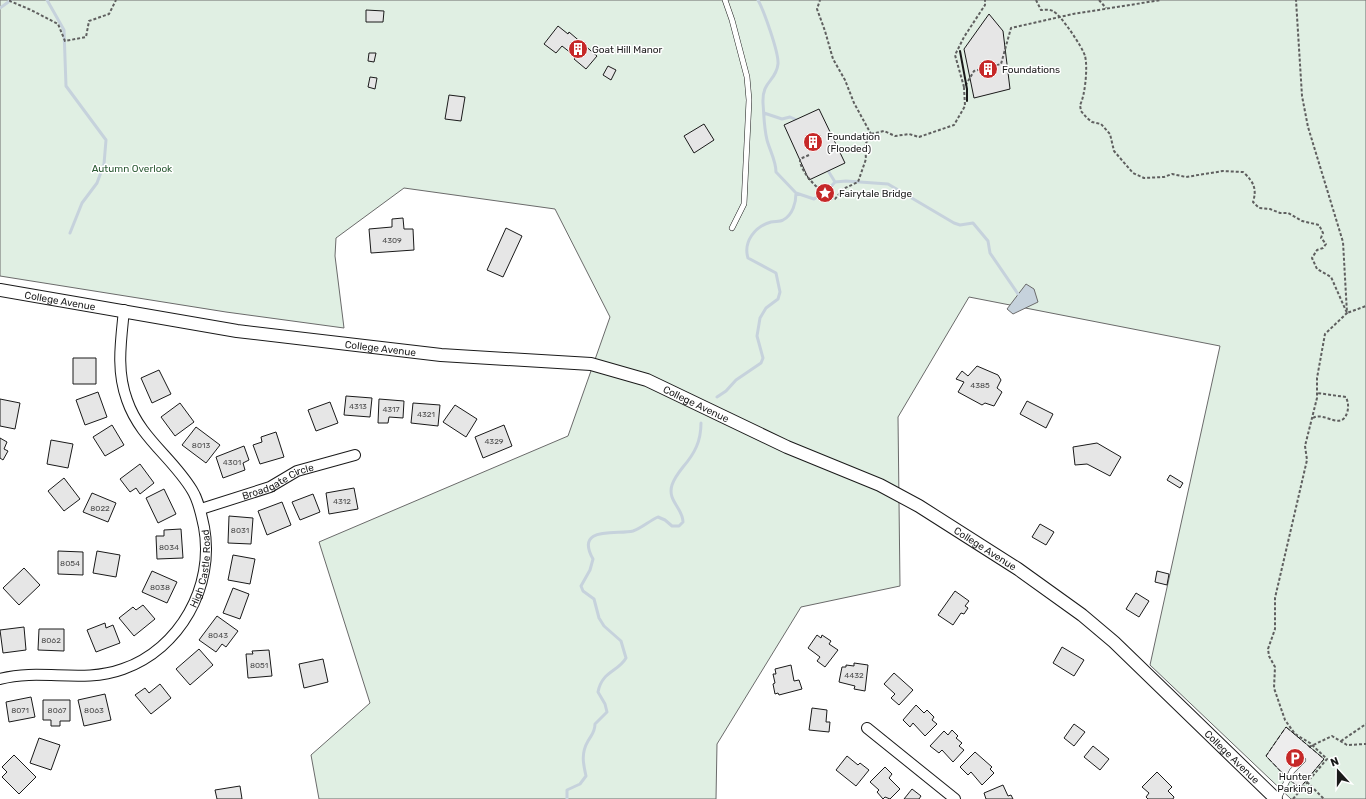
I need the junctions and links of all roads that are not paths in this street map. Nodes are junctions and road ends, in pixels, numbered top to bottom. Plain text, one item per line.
1 (725, 0) edge
2 (732, 228) dead end
3 (0, 290) edge
4 (124, 310) junction
5 (354, 455) dead end
6 (200, 509) junction
7 (0, 679) edge
8 (868, 728) dead end
9 (1303, 760) road end
10 (955, 799) edge
11 (1277, 799) edge

1 - 2 lane
3 - 4 street, College Avenue
4 - 6 street, High Castle Road
4 - 11 street, College Avenue
5 - 6 street, Broadgate Circle
6 - 7 street, High Castle Road
8 - 10 street
9 - 11 lane

